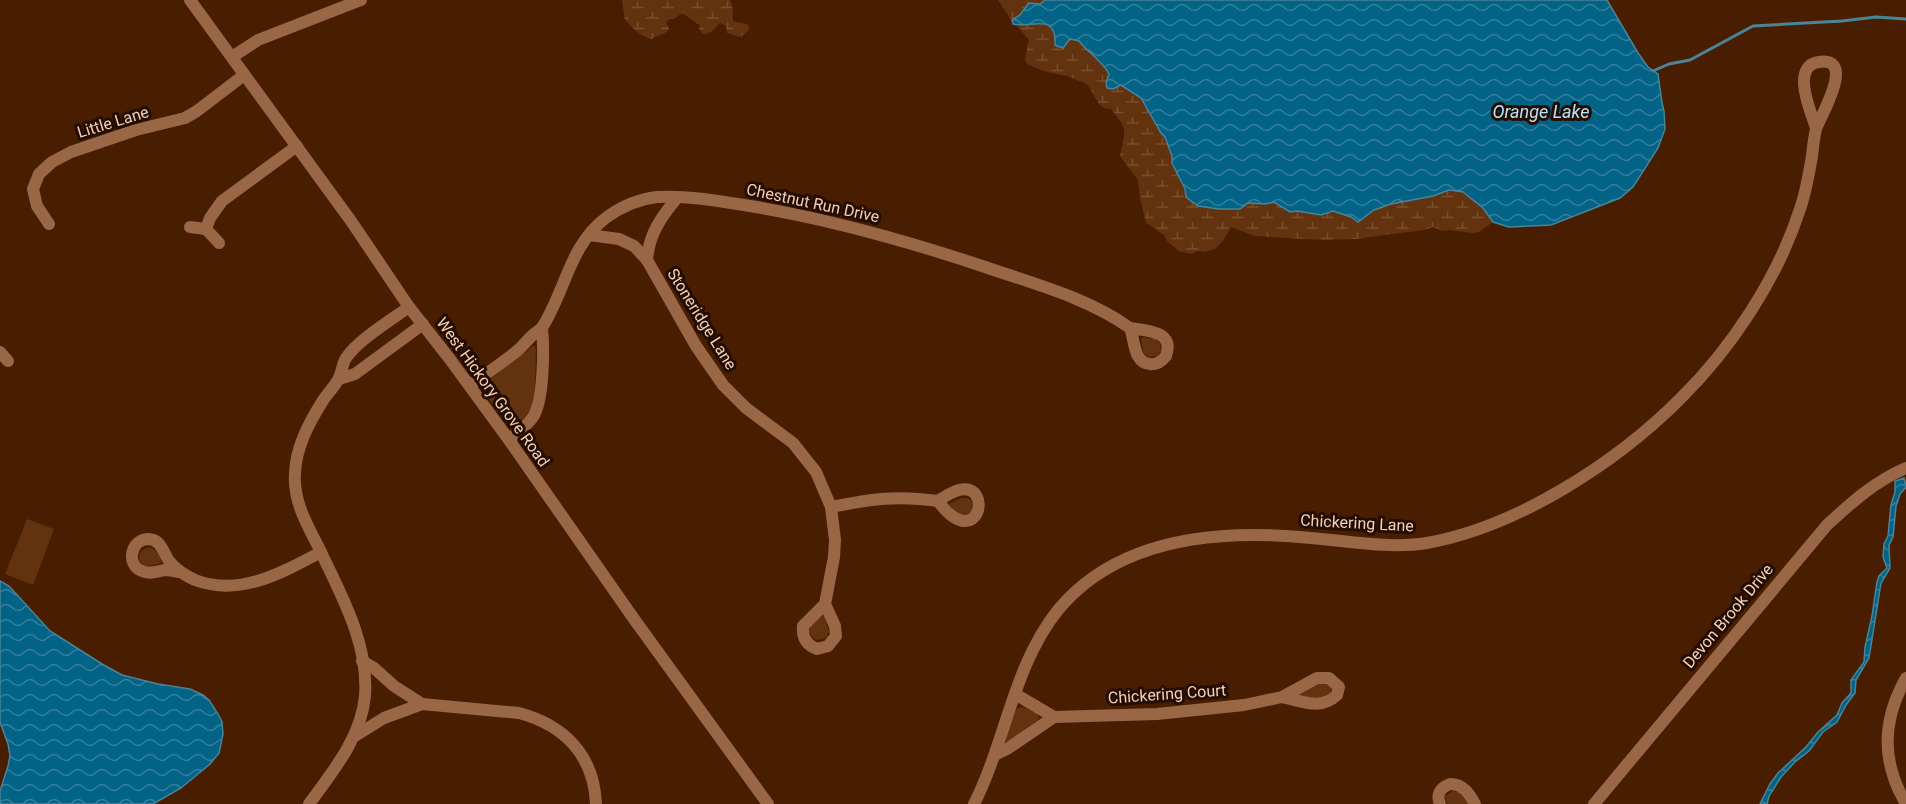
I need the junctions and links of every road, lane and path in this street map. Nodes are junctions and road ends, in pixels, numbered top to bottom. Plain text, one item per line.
1 (190, 0) edge
2 (361, 0) edge
3 (232, 57) junction
4 (244, 75) junction
5 (1816, 128) junction
6 (297, 146) junction
7 (676, 198) junction
8 (49, 224) dead end
9 (190, 227) dead end
10 (206, 229) junction
11 (589, 235) junction
12 (219, 243) dead end
13 (647, 260) junction
14 (409, 307) junction
15 (423, 324) junction
16 (542, 328) junction
17 (1130, 328) dead end
18 (339, 379) junction
19 (470, 386) junction
20 (509, 440) junction
21 (1906, 468) edge
22 (938, 501) dead end
23 (831, 507) junction
24 (321, 552) junction
25 (178, 572) dead end
26 (825, 604) dead end
27 (362, 661) junction
28 (1906, 678) edge
29 (1015, 694) junction
30 (1282, 697) dead end
31 (422, 704) junction
32 (1054, 717) junction
33 (355, 736) junction
34 (994, 754) junction
35 (309, 804) edge
36 (596, 804) edge
37 (768, 804) edge
38 (974, 804) edge
39 (1440, 804) edge
40 (1474, 804) edge
41 (1594, 804) edge
42 (1906, 804) edge

1 - 3 street, West Hickory Grove Road
2 - 3 street
3 - 4 street, West Hickory Grove Road
4 - 6 street, West Hickory Grove Road
4 - 8 street, Little Lane
5 - 5 street, Chickering Lane
5 - 29 street, Chickering Lane
6 - 10 street
6 - 14 street, West Hickory Grove Road
7 - 11 street, Chestnut Run Drive
7 - 13 street, Stoneridge Lane
7 - 17 street, Chestnut Run Drive
9 - 10 street
10 - 12 street
11 - 13 street, Stoneridge Lane
11 - 16 street, Chestnut Run Drive
13 - 23 street, Stoneridge Lane
14 - 15 street, West Hickory Grove Road
14 - 18 street
15 - 18 street
15 - 19 street, West Hickory Grove Road
16 - 19 street, Chestnut Run Drive
16 - 20 street, Chestnut Run Drive
18 - 24 street
19 - 20 street, West Hickory Grove Road
20 - 37 street, West Hickory Grove Road
21 - 41 street, Devon Brook Drive
22 - 23 street
23 - 26 street, Stoneridge Lane
24 - 25 street
24 - 27 street
27 - 31 street
27 - 33 street
28 - 42 street
29 - 32 street
29 - 34 street, Chickering Lane
30 - 32 street, Chickering Court
31 - 33 street
31 - 36 street
32 - 34 street
33 - 35 street
34 - 38 street, Chickering Lane
39 - 40 street

